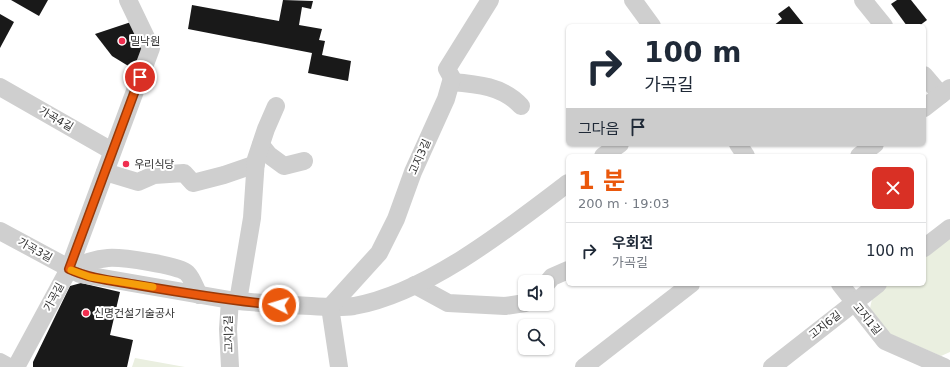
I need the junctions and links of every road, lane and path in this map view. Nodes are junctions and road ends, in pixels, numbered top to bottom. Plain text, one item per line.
1 (128, 0) edge
2 (490, 0) edge
3 (633, 0) edge
4 (863, 0) edge
5 (651, 24) edge
6 (882, 24) edge
7 (926, 77) edge
8 (451, 82) junction
9 (0, 88) edge
10 (945, 92) edge
11 (276, 106) dead end
12 (521, 106) dead end
13 (926, 106) edge
14 (261, 145) junction
15 (617, 146) edge
16 (872, 146) edge
17 (112, 151) junction
18 (607, 154) edge
19 (861, 154) edge
20 (304, 161) dead end
21 (256, 164) junction
22 (104, 172) junction
23 (566, 185) edge
24 (950, 228) edge
25 (0, 231) edge
26 (926, 246) edge
27 (69, 269) junction
28 (566, 271) edge
29 (554, 276) edge
30 (415, 285) junction
31 (687, 286) edge
32 (841, 286) edge
33 (875, 286) edge
34 (234, 301) junction
35 (854, 303) junction
36 (518, 304) edge
37 (330, 307) junction
38 (0, 362) edge
39 (341, 366) edge
40 (9, 367) edge
41 (16, 367) edge
42 (230, 367) edge
43 (584, 367) edge
44 (772, 367) edge
45 (944, 367) edge

1 - 17 street, 가곡길
2 - 8 street, 고지3길
3 - 5 street
4 - 6 street
7 - 10 street
8 - 12 street
8 - 37 street, 고지3길
9 - 17 street, 가곡4길
10 - 13 street
11 - 14 street
14 - 20 street
14 - 21 street
15 - 18 street
16 - 19 street
17 - 22 street, 가곡길
21 - 22 street
21 - 34 street
22 - 27 street, 가곡길
23 - 30 street
24 - 26 street
25 - 27 street, 가곡3길
27 - 34 street, 고지2길
27 - 41 street, 가곡길
28 - 29 street
30 - 36 street
30 - 37 street
31 - 43 street
32 - 35 street, 고지1길
33 - 35 street, 고지6길
34 - 37 street, 고지2길
34 - 42 street, 고지2길
35 - 44 street, 고지6길
35 - 45 street, 고지1길
37 - 39 street
38 - 40 street

